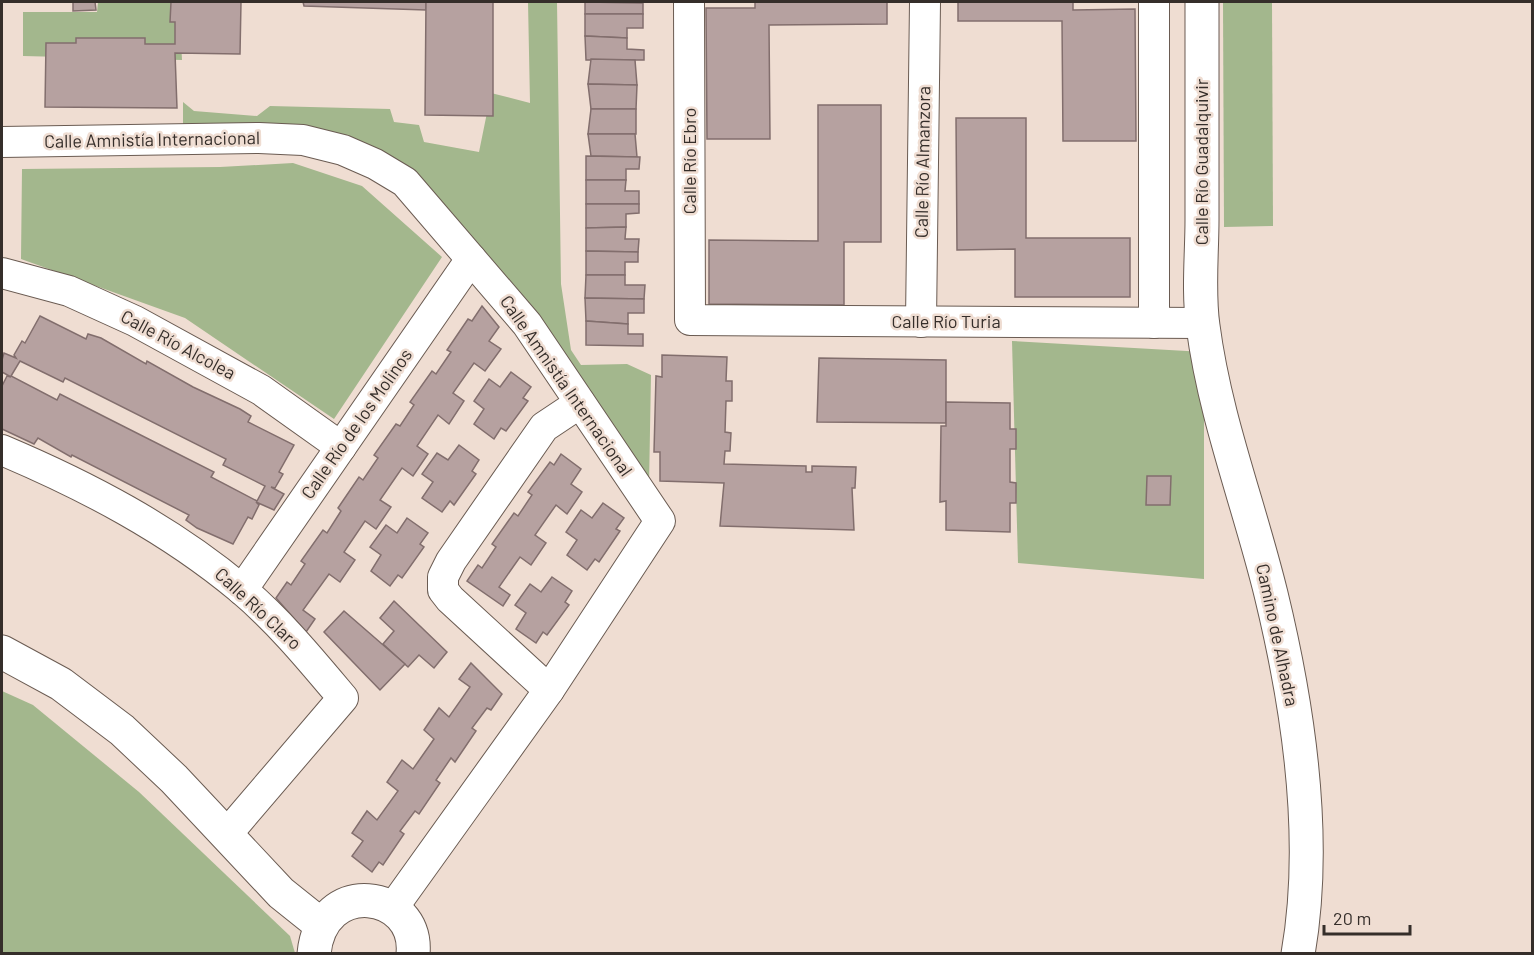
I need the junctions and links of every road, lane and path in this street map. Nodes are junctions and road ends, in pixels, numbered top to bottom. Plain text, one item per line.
1 (689, 2) edge
2 (926, 2) edge
3 (1154, 2) edge
4 (1202, 2) edge
5 (2, 141) edge
6 (471, 259) junction
7 (2, 273) edge
8 (690, 320) joint
9 (921, 322) junction
10 (1154, 323) junction
11 (1202, 323) junction
12 (580, 403) junction
13 (341, 447) junction
14 (2, 450) edge
15 (242, 590) junction
16 (2, 652) edge
17 (549, 690) junction
18 (226, 835) junction
19 (392, 909) junction
20 (317, 939) edge
21 (413, 954) edge
22 (1298, 954) edge

1 - 8 street, Calle Río Ebro
2 - 9 street, Calle Río Almanzora
3 - 10 street
4 - 11 street, Calle Río Guadalquivir
5 - 6 street, Calle Amnistía Internacional
6 - 12 street, Calle Amnistía Internacional
6 - 13 street, Calle Río de los Molinos
7 - 13 street, Calle Río Alcolea
8 - 9 street, Calle Río Turia
9 - 10 street, Calle Río Turia
10 - 11 street, Calle Río Turia
11 - 22 street, Camino de Alhadra
12 - 17 street, Calle Amnistía Internacional
12 - 17 street
13 - 15 street, Calle Río de los Molinos
14 - 15 street, Calle Río Claro
15 - 18 street, Calle Río Claro
16 - 18 street
17 - 19 street, Calle Amnistía Internacional
18 - 20 street
19 - 20 street
19 - 21 street

